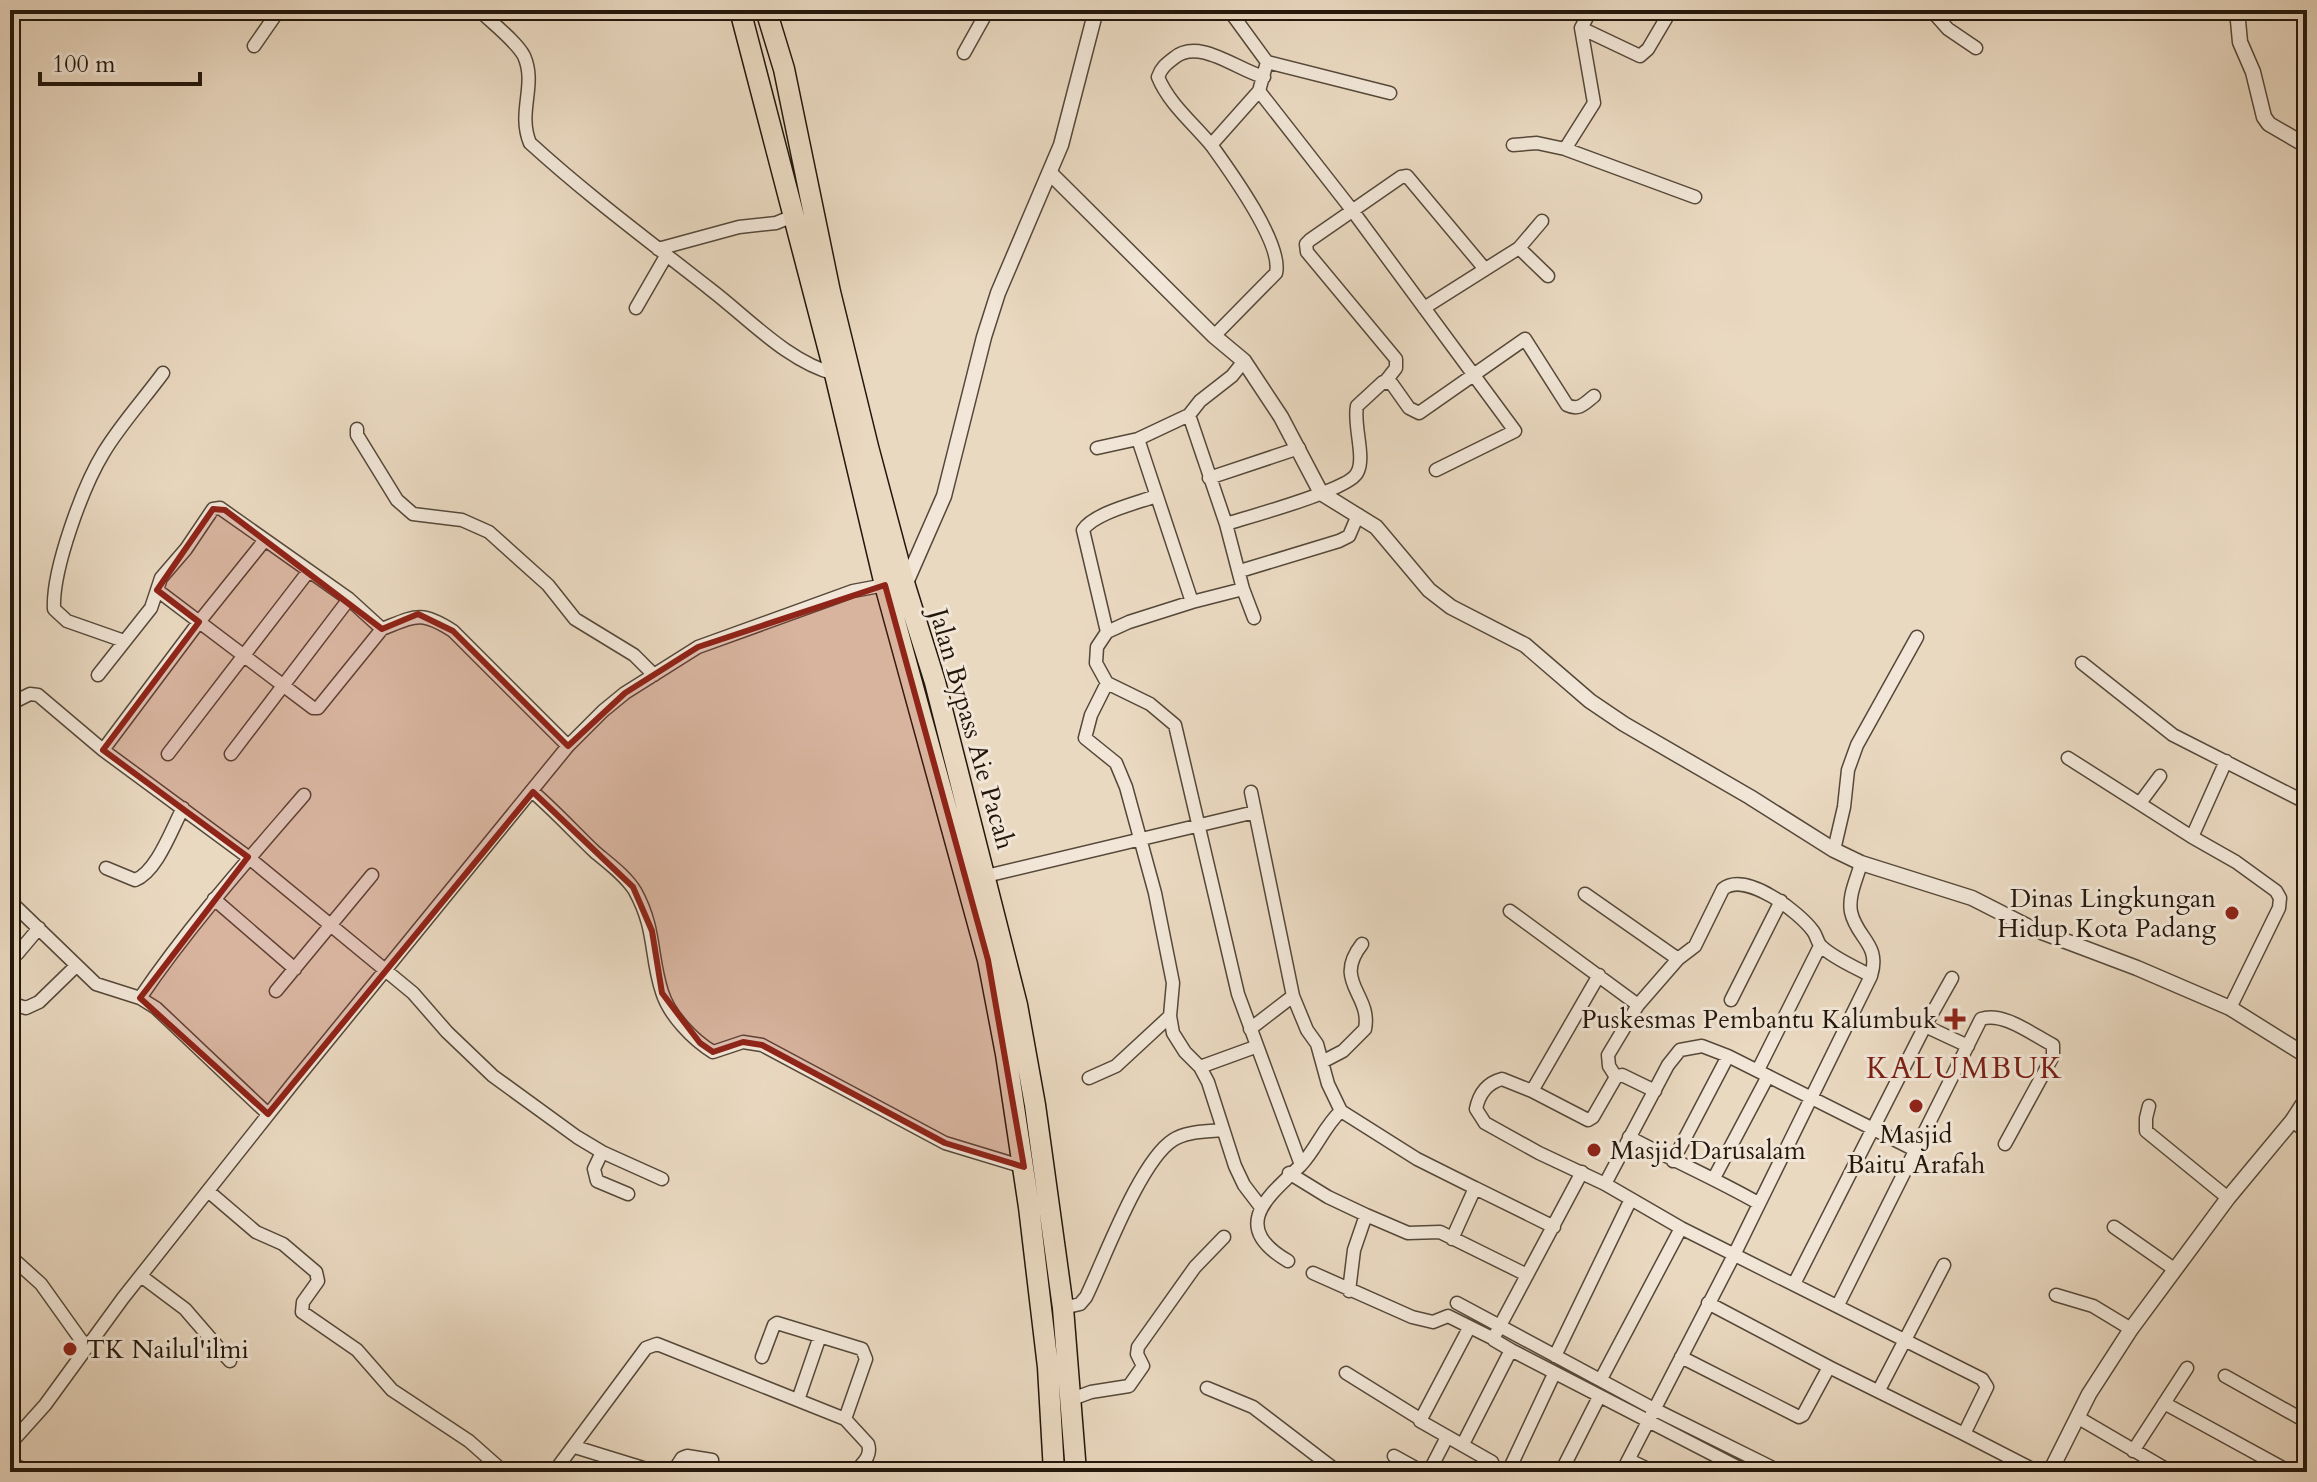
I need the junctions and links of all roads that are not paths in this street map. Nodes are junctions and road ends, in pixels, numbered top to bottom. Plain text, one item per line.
1 (279, 10) edge
2 (479, 10) edge
3 (740, 10) edge
4 (766, 10) edge
5 (988, 10) edge
6 (1096, 10) edge
7 (1229, 10) edge
8 (1591, 10) edge
9 (1671, 10) edge
10 (1931, 10) edge
11 (2237, 10) edge
12 (1581, 28) junction
13 (254, 46) dead end
14 (1976, 48) dead end
15 (964, 53) dead end
16 (1267, 62) junction
17 (1264, 77) junction
18 (1259, 91) junction
19 (1390, 93) dead end
20 (1211, 145) junction
21 (1513, 145) dead end
22 (2307, 146) edge
23 (1565, 149) junction
24 (1050, 173) junction
25 (1695, 197) dead end
26 (1352, 210) junction
27 (793, 216) junction
28 (1542, 221) dead end
29 (1519, 248) junction
30 (662, 252) junction
31 (1484, 268) junction
32 (1548, 276) dead end
33 (636, 308) dead end
34 (1424, 308) junction
35 (1214, 336) junction
36 (1244, 361) junction
37 (163, 373) dead end
38 (835, 374) junction
39 (1473, 374) junction
40 (1385, 382) junction
41 (1594, 396) dead end
42 (1189, 415) junction
43 (357, 429) dead end
44 (1138, 439) junction
45 (1097, 448) dead end
46 (1299, 448) junction
47 (1436, 470) dead end
48 (1209, 478) junction
49 (1321, 493) junction
50 (1156, 496) junction
51 (1358, 515) junction
52 (1226, 524) junction
53 (264, 541) junction
54 (1240, 571) junction
55 (308, 572) junction
56 (895, 586) junction
57 (1243, 589) junction
58 (157, 590) junction
59 (349, 599) junction
60 (1192, 602) junction
61 (1254, 618) dead end
62 (199, 622) junction
63 (382, 629) junction
64 (1107, 632) junction
65 (1917, 637) dead end
66 (124, 641) junction
67 (244, 656) junction
68 (2082, 663) dead end
69 (98, 675) dead end
70 (654, 675) junction
71 (1107, 683) junction
72 (282, 686) junction
73 (10, 704) edge
74 (568, 746) junction
75 (103, 750) junction
76 (168, 754) dead end
77 (231, 754) dead end
78 (2068, 758) dead end
79 (2226, 761) junction
80 (2160, 776) dead end
81 (533, 792) junction
82 (1251, 792) dead end
83 (304, 795) dead end
84 (2140, 803) junction
85 (2307, 803) edge
86 (183, 808) junction
87 (1255, 812) junction
88 (1200, 826) junction
89 (2192, 837) junction
90 (1140, 839) junction
91 (1834, 850) junction
92 (248, 857) junction
93 (1861, 863) junction
94 (106, 868) dead end
95 (372, 875) dead end
96 (986, 876) junction
97 (1585, 894) dead end
98 (214, 899) junction
99 (10, 901) edge
100 (1781, 901) junction
101 (1510, 911) dead end
102 (330, 927) junction
103 (39, 928) junction
104 (1362, 944) dead end
105 (1820, 946) junction
106 (17, 954) dead end
107 (1678, 959) junction
108 (76, 966) junction
109 (295, 969) junction
110 (386, 973) junction
111 (1599, 975) junction
112 (1871, 976) junction
113 (1952, 978) dead end
114 (276, 991) dead end
115 (1293, 996) junction
116 (140, 998) junction
117 (1731, 1000) dead end
118 (10, 1003) edge
119 (1638, 1005) junction
120 (2230, 1008) junction
121 (1170, 1016) junction
122 (1925, 1026) junction
123 (1250, 1029) junction
124 (1968, 1046) junction
125 (1255, 1047) junction
126 (1728, 1056) junction
127 (2307, 1056) edge
128 (1322, 1062) junction
129 (1200, 1067) junction
130 (1763, 1073) junction
131 (1616, 1077) junction
132 (1089, 1078) dead end
133 (1532, 1091) junction
134 (1655, 1091) junction
135 (1811, 1097) junction
136 (2307, 1098) edge
137 (2149, 1106) dead end
138 (1341, 1111) junction
139 (268, 1114) junction
140 (2292, 1121) junction
141 (1873, 1129) junction
142 (1222, 1130) junction
143 (2307, 1132) edge
144 (1629, 1137) junction
145 (2005, 1144) dead end
146 (1915, 1150) junction
147 (602, 1152) junction
148 (1673, 1161) junction
149 (1301, 1165) junction
150 (1024, 1167) junction
151 (1582, 1172) junction
152 (1289, 1173) junction
153 (1714, 1178) junction
154 (662, 1179) dead end
155 (1605, 1184) junction
156 (1475, 1188) junction
157 (208, 1191) junction
158 (628, 1194) dead end
159 (2228, 1198) junction
160 (1631, 1199) junction
161 (1758, 1203) junction
162 (1260, 1206) junction
163 (1366, 1215) junction
164 (1554, 1227) junction
165 (2114, 1227) dead end
166 (1681, 1228) junction
167 (1224, 1237) dead end
168 (1452, 1239) junction
169 (1734, 1255) junction
170 (10, 1256) edge
171 (1288, 1261) dead end
172 (1944, 1265) dead end
173 (2174, 1269) junction
174 (1313, 1273) dead end
175 (1527, 1275) junction
176 (141, 1276) junction
177 (1794, 1284) junction
178 (1349, 1291) junction
179 (2056, 1295) dead end
180 (1457, 1303) dead end
181 (1708, 1303) junction
182 (1838, 1305) junction
183 (1063, 1308) junction
184 (1469, 1328) junction
185 (2131, 1329) junction
186 (1496, 1333) junction
187 (820, 1336) junction
188 (1904, 1341) junction
189 (86, 1347) junction
190 (1511, 1350) junction
191 (1555, 1356) junction
192 (762, 1357) dead end
193 (1681, 1357) junction
194 (230, 1361) dead end
195 (1829, 1367) junction
196 (2187, 1368) dead end
197 (1346, 1373) dead end
198 (1554, 1374) junction
199 (2225, 1376) dead end
200 (1601, 1379) junction
201 (1207, 1388) dead end
202 (1879, 1390) junction
203 (1599, 1397) junction
204 (1072, 1399) junction
205 (798, 1400) junction
206 (2164, 1403) junction
207 (1050, 1409) junction
208 (1654, 1409) junction
209 (2077, 1417) junction
210 (845, 1419) junction
211 (1420, 1419) junction
212 (1648, 1422) junction
213 (2307, 1422) edge
214 (1964, 1434) junction
215 (1447, 1437) junction
216 (10, 1444) edge
217 (1463, 1444) junction
218 (575, 1447) junction
219 (2133, 1451) junction
220 (1394, 1456) dead end
221 (712, 1460) dead end
222 (10, 1464) edge
223 (1626, 1466) edge
224 (1493, 1471) edge
225 (33, 1472) edge
226 (504, 1472) edge
227 (554, 1472) edge
228 (656, 1472) edge
229 (673, 1472) edge
230 (855, 1472) edge
231 (1054, 1472) edge
232 (1076, 1472) edge
233 (1338, 1472) edge
234 (1426, 1472) edge
235 (1508, 1472) edge
236 (1561, 1472) edge
237 (1654, 1472) edge
238 (1747, 1472) edge
239 (1781, 1472) edge
240 (2038, 1472) edge
241 (2050, 1472) edge
242 (2171, 1472) edge
243 (2290, 1472) edge

1 - 13 street
2 - 30 street
3 - 27 highway
4 - 56 highway, Jalan Bypass Aie Pacah
5 - 15 street
6 - 24 street
7 - 16 street
8 - 12 street
9 - 12 street
10 - 14 street
11 - 22 street
12 - 23 street
16 - 17 street
16 - 19 street
17 - 18 street
17 - 20 street
18 - 20 street
18 - 26 street
20 - 35 street
21 - 23 street
23 - 25 street
24 - 35 street
24 - 56 street
26 - 31 street
26 - 34 street
26 - 40 street
27 - 30 street
27 - 38 highway
28 - 29 street
29 - 31 street
29 - 32 street
30 - 33 street
30 - 38 street
31 - 34 street
34 - 39 street
35 - 36 street
36 - 42 street
36 - 46 street
37 - 66 street
38 - 56 highway
39 - 40 street
39 - 41 street
39 - 47 street
40 - 49 street
42 - 44 street
42 - 48 street
43 - 70 street
44 - 45 street
44 - 50 street
46 - 48 street
46 - 49 street
48 - 52 street
49 - 51 street
49 - 52 street
50 - 60 street
50 - 64 street
51 - 54 street
51 - 91 street
52 - 54 street
53 - 55 street
53 - 58 street
53 - 62 street
54 - 57 street
55 - 59 street
55 - 67 street
56 - 70 street
56 - 96 highway, Jalan Bypass Aie Pacah
56 - 150 highway
57 - 60 street
57 - 61 street
58 - 62 street
58 - 66 street
59 - 63 street
59 - 72 street
60 - 64 street
62 - 67 street
62 - 75 street
63 - 72 street
63 - 74 street
64 - 71 street
65 - 91 street
66 - 69 street
67 - 72 street
67 - 76 street
68 - 79 street
70 - 74 street
71 - 88 street
71 - 90 street
72 - 77 street
73 - 75 street
74 - 81 street
75 - 86 street
78 - 84 street
79 - 85 street
79 - 89 street
80 - 84 street
81 - 110 street
81 - 150 street
82 - 87 street
83 - 92 street
84 - 89 street
86 - 92 street
86 - 94 street
87 - 88 street
87 - 115 street
88 - 90 street
88 - 123 street
89 - 120 street
90 - 96 street
90 - 121 street
91 - 93 street
92 - 98 street
92 - 102 street
93 - 112 street
93 - 120 street
95 - 102 street
96 - 183 highway, Jalan Bypass Aie Pacah
97 - 107 street
98 - 109 street
98 - 116 street
99 - 103 street
100 - 105 street
100 - 107 street
100 - 117 street
101 - 111 street
102 - 109 street
102 - 110 street
103 - 106 street
103 - 108 street
104 - 128 street
105 - 112 street
105 - 130 street
107 - 119 street
108 - 116 street
108 - 118 street
109 - 114 street
110 - 139 street
110 - 147 street
111 - 119 street
111 - 133 street
112 - 135 street
113 - 122 street
115 - 123 street
115 - 128 street
116 - 139 street
119 - 131 street
120 - 127 street
121 - 129 street
121 - 132 street
122 - 124 street
122 - 141 street
123 - 125 street
124 - 145 street
124 - 146 street
125 - 129 street
125 - 149 street
126 - 130 street
126 - 134 street
126 - 148 street
128 - 138 street
129 - 142 street
130 - 135 street
130 - 153 street
131 - 133 street
131 - 134 street
133 - 151 street
134 - 144 street
135 - 141 street
135 - 161 street
136 - 140 street
137 - 159 street
138 - 149 street
138 - 156 street
139 - 157 street
140 - 143 street
140 - 159 street
141 - 146 street
141 - 177 street
142 - 162 street
142 - 183 street
144 - 148 street
144 - 155 street
146 - 182 street
147 - 154 street
147 - 158 street
148 - 153 street
149 - 152 street
150 - 207 highway
151 - 155 street
151 - 164 street
152 - 162 street
152 - 163 street
153 - 161 street
155 - 160 street
156 - 164 street
156 - 168 street
157 - 176 street
157 - 226 street
159 - 173 street
160 - 166 street
160 - 191 street
161 - 169 street
162 - 171 street
163 - 168 street
163 - 178 street
164 - 175 street
165 - 173 street
166 - 169 street
166 - 200 street
167 - 204 street
168 - 175 street
169 - 177 street
169 - 181 street
170 - 189 street
172 - 188 street
173 - 185 street
174 - 178 street
175 - 186 street
176 - 189 street
176 - 194 street
177 - 182 street
178 - 184 street
179 - 185 street
180 - 186 street
181 - 193 street
181 - 195 street
182 - 188 street
183 - 204 highway, Jalan Bypass Aie Pacah
184 - 186 street
184 - 211 street
185 - 209 street
186 - 190 street
186 - 191 street
187 - 192 street
187 - 205 street
187 - 210 street
188 - 202 street
188 - 214 street
189 - 216 street
190 - 198 street
190 - 217 street
191 - 200 street
193 - 195 street
193 - 208 street
195 - 202 street
196 - 206 street
197 - 211 street
198 - 203 street
198 - 235 street
199 - 213 street
200 - 208 street
201 - 233 street
202 - 214 street
203 - 212 street
203 - 236 street
204 - 207 highway
204 - 232 highway, Jalan Bypass Aie Pacah
205 - 210 street
205 - 218 street
206 - 219 street
206 - 243 street
207 - 231 highway
208 - 212 street
208 - 239 street
209 - 219 street
209 - 241 street
210 - 230 street
211 - 215 street
212 - 223 street
212 - 238 street
214 - 240 street
215 - 217 street
215 - 234 street
217 - 224 street
218 - 227 street
218 - 228 street
219 - 242 street
220 - 234 street
221 - 229 street
222 - 225 street
223 - 237 street

